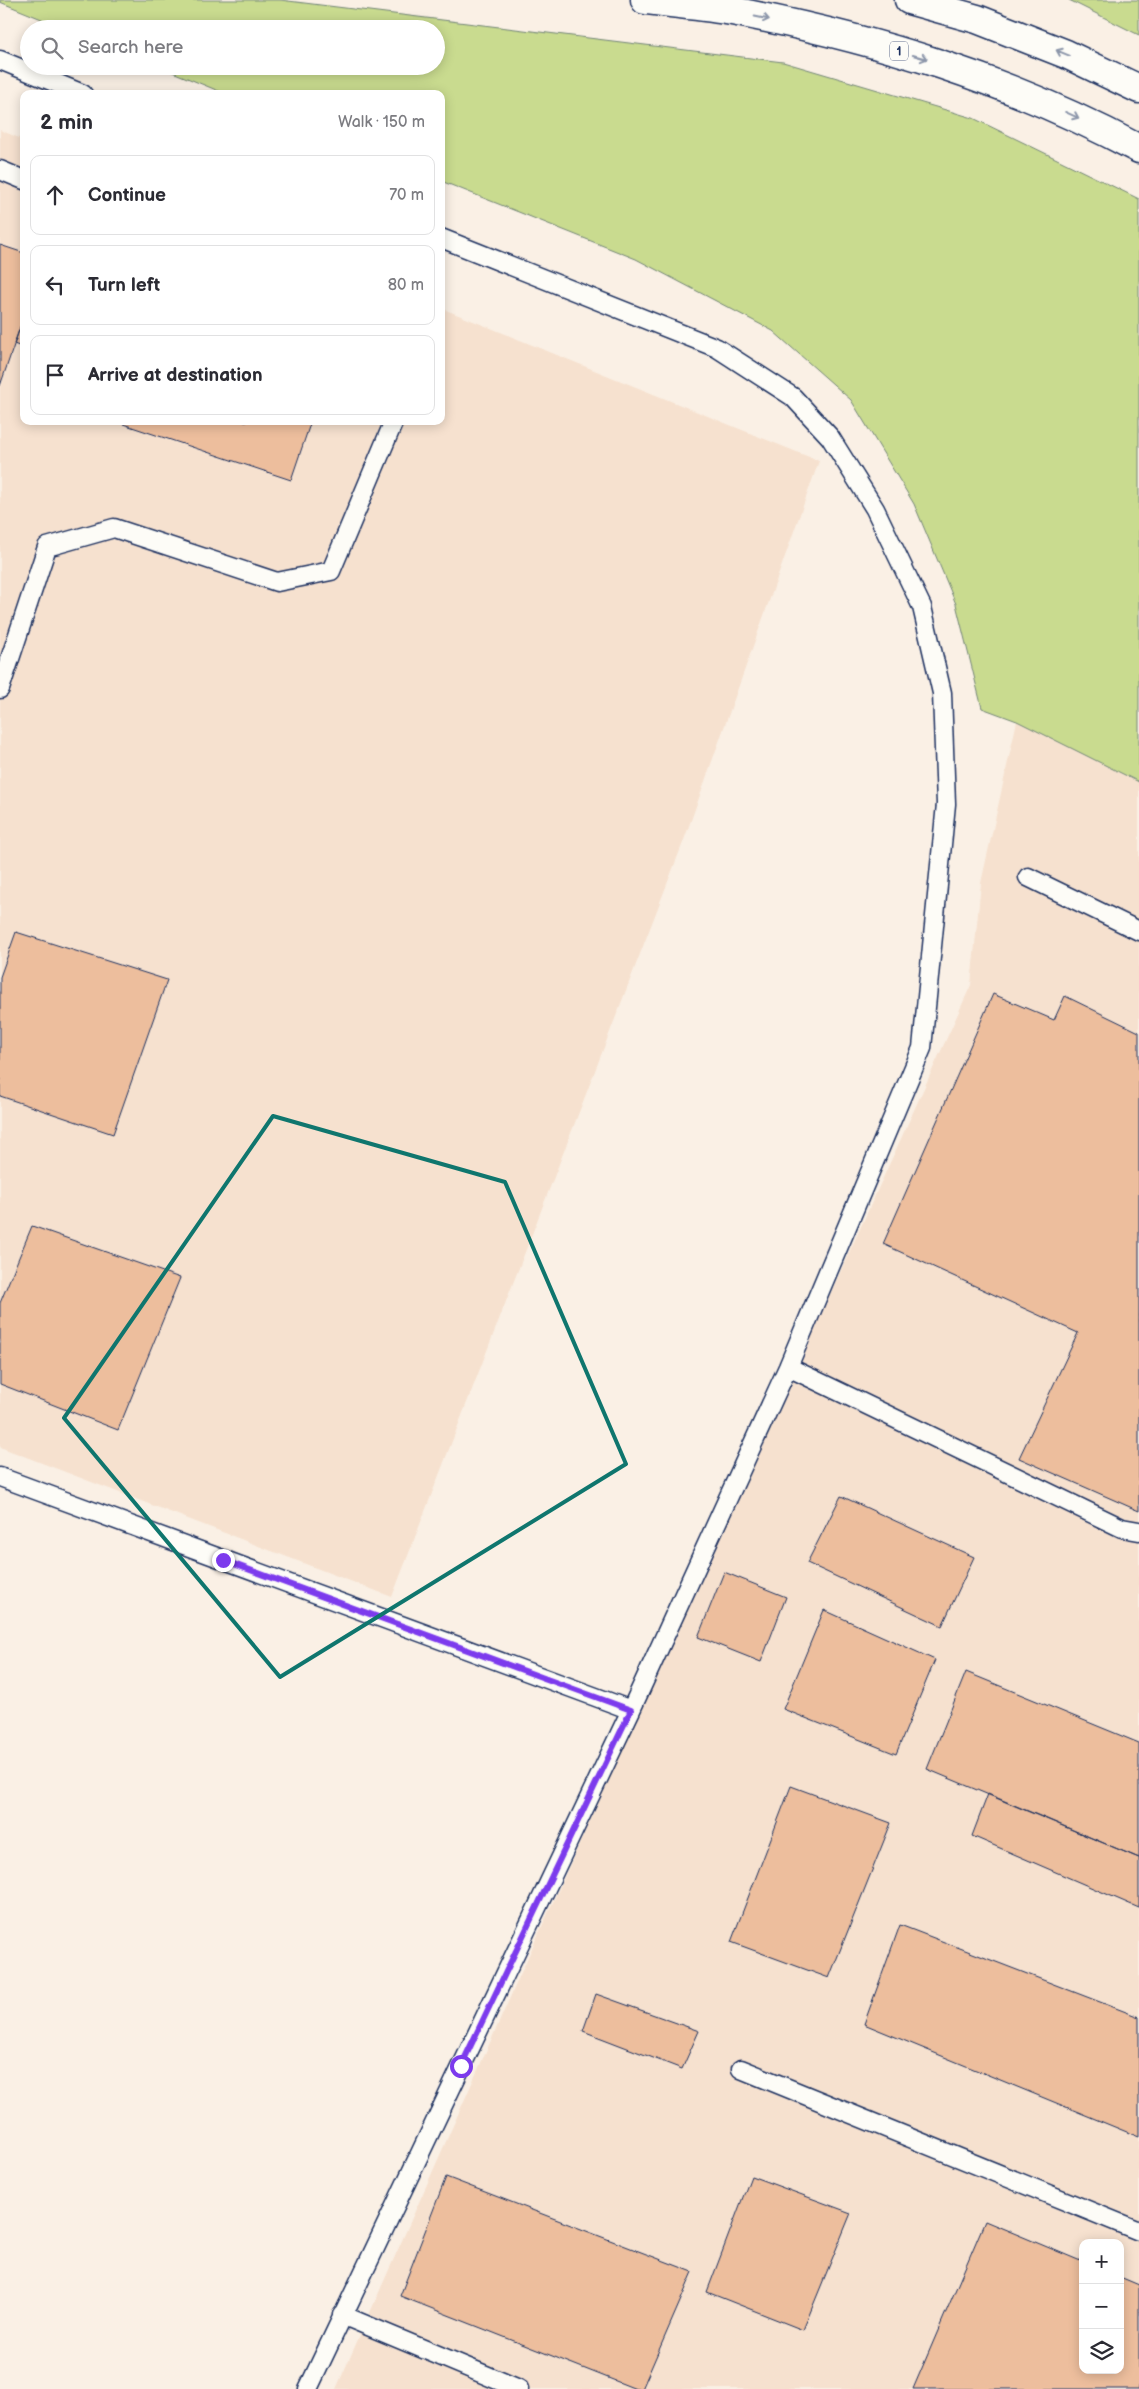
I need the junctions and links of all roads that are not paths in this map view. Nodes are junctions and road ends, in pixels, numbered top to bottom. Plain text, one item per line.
1 (645, 0) edge
2 (909, 0) edge
3 (0, 60) edge
4 (20, 68) edge
5 (37, 75) edge
6 (1139, 89) edge
7 (73, 90) edge
8 (1139, 149) edge
9 (0, 170) edge
10 (20, 178) edge
11 (445, 240) edge
12 (392, 425) edge
13 (0, 689) edge
14 (1028, 877) dead end
15 (1139, 931) edge
16 (788, 1368) junction
17 (0, 1477) edge
18 (1139, 1531) edge
19 (631, 1710) junction
20 (741, 2069) dead end
21 (1139, 2231) edge
22 (342, 2315) junction
23 (308, 2389) edge
24 (519, 2389) edge

1 -> 8 highway, 1
6 -> 2 highway
3 - 4 lane
5 - 7 lane
9 - 10 lane
11 - 16 lane
12 - 13 lane
14 - 15 lane
16 - 18 lane
16 - 19 lane
17 - 19 lane
19 - 22 lane
20 - 21 lane
22 - 23 lane
22 - 24 lane

